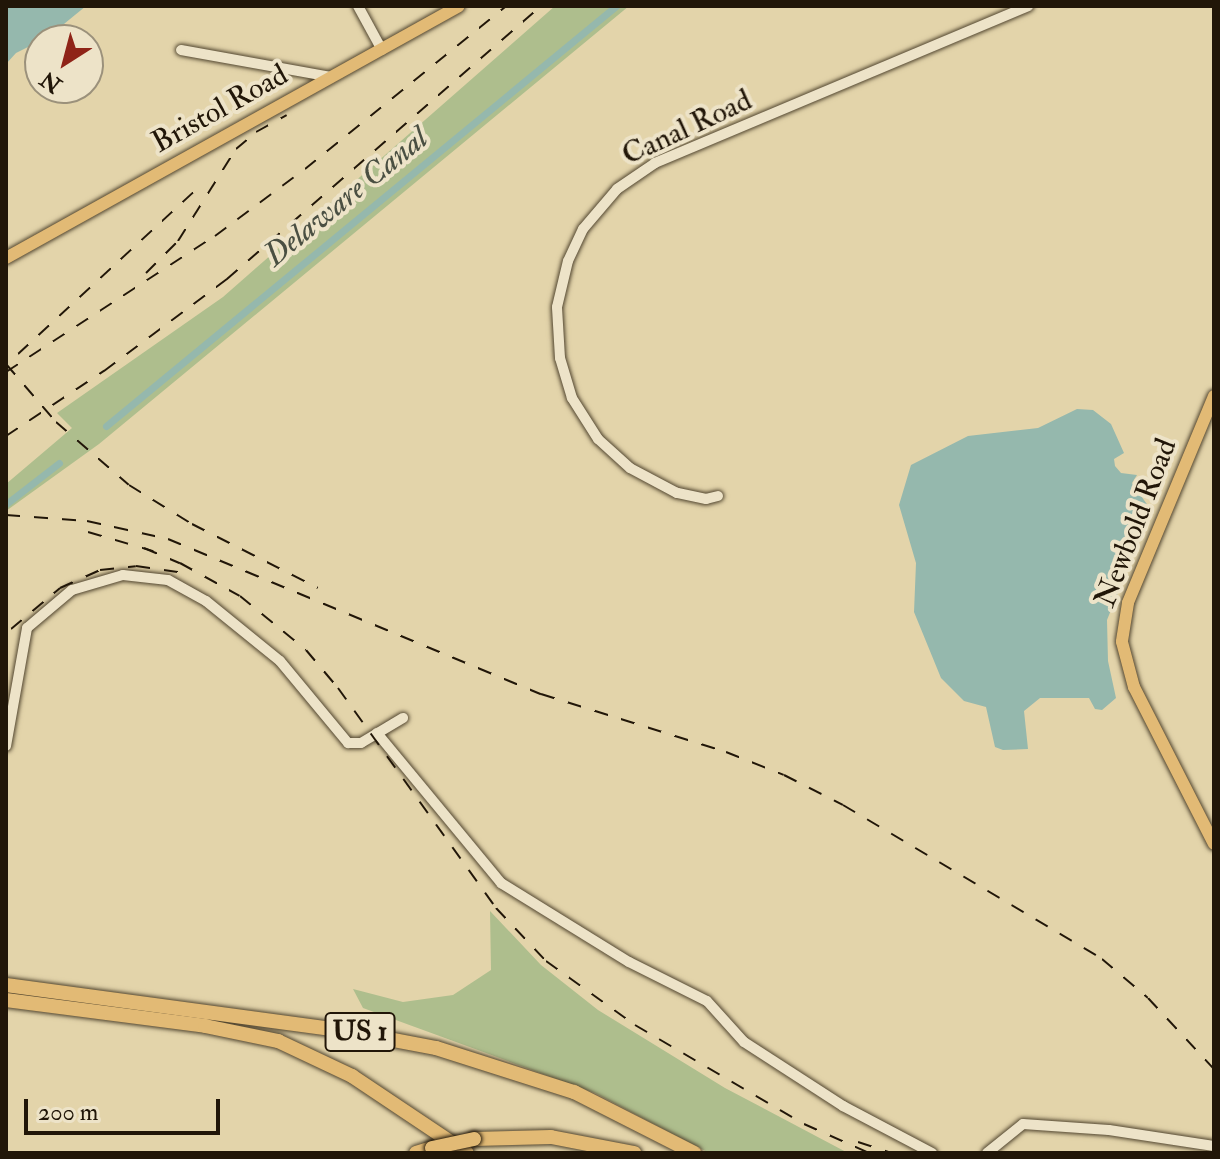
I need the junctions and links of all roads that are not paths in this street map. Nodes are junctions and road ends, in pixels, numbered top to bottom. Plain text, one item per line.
1 (358, 6) edge
2 (459, 6) edge
3 (1028, 6) edge
4 (181, 50) dead end
5 (382, 50) junction
6 (331, 77) junction
7 (6, 258) edge
8 (1214, 396) edge
9 (718, 496) dead end
10 (403, 718) dead end
11 (377, 733) junction
12 (6, 746) edge
13 (1214, 844) edge
14 (6, 985) edge
15 (6, 1000) edge
16 (1214, 1146) edge
17 (416, 1153) edge
18 (467, 1153) edge
19 (634, 1153) edge
20 (695, 1153) edge
21 (932, 1153) edge
22 (987, 1153) edge

1 - 5 street
2 - 5 main road, Bristol Road
3 - 9 street, Canal Road
4 - 6 street
5 - 6 main road, Bristol Road
6 - 7 main road, Bristol Road
8 - 13 main road, Newbold Road
10 - 11 street
11 - 12 street
11 - 21 street
14 - 20 highway, US 1
15 - 18 highway, US 1
16 - 22 street
17 - 19 highway, bridge

